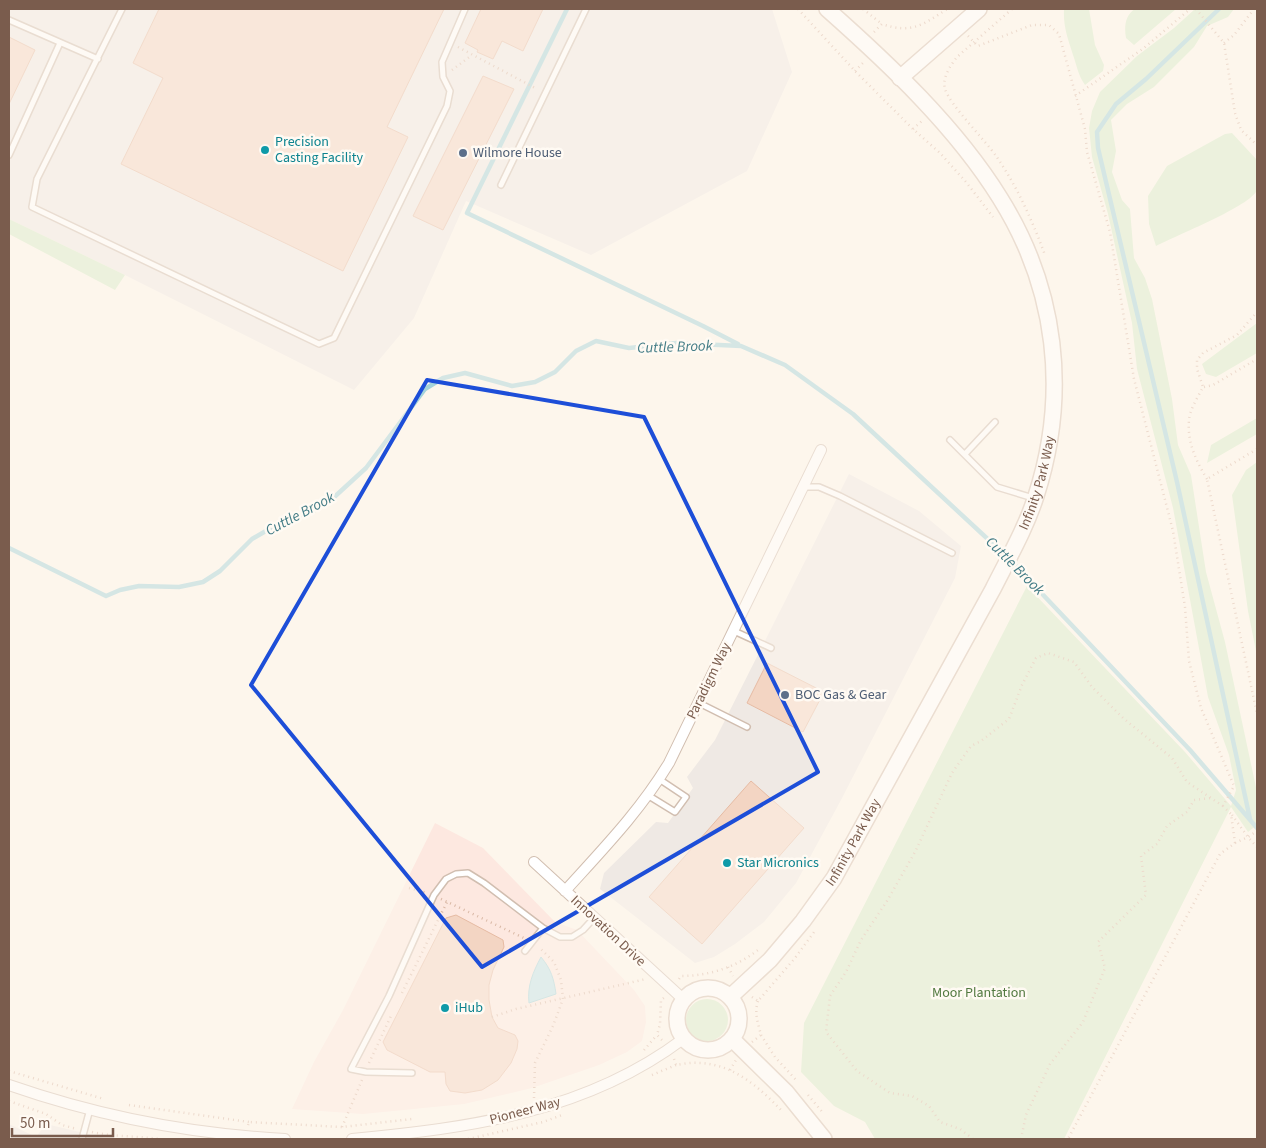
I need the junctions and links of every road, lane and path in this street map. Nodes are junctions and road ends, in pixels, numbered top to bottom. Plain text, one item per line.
1 (122, 9) edge
2 (465, 9) edge
3 (586, 9) edge
4 (798, 9) edge
5 (827, 9) edge
6 (863, 9) edge
7 (947, 9) edge
8 (980, 9) edge
9 (1012, 9) edge
10 (1190, 9) edge
11 (1196, 9) edge
12 (1254, 9) edge
13 (9, 20) edge
14 (882, 24) junction
15 (959, 26) junction
16 (974, 42) junction
17 (60, 43) junction
18 (450, 43) junction
19 (1224, 43) junction
20 (866, 45) junction
21 (472, 55) junction
22 (98, 59) junction
23 (855, 72) junction
24 (443, 77) junction
25 (900, 78) junction
26 (945, 80) dead end
27 (538, 89) dead end
28 (1075, 96) junction
29 (1257, 145) edge
30 (9, 155) edge
31 (501, 185) dead end
32 (993, 218) dead end
33 (1257, 312) edge
34 (1257, 359) edge
35 (1203, 387) junction
36 (995, 422) dead end
37 (950, 440) dead end
38 (1257, 449) edge
39 (821, 450) dead end
40 (965, 454) junction
41 (1207, 479) junction
42 (803, 487) junction
43 (1035, 498) junction
44 (952, 553) dead end
45 (734, 631) junction
46 (771, 648) dead end
47 (699, 703) junction
48 (1257, 714) edge
49 (747, 726) dead end
50 (660, 779) junction
51 (649, 796) junction
52 (1213, 798) junction
53 (1223, 806) junction
54 (1231, 814) junction
55 (1257, 831) edge
56 (1248, 837) junction
57 (1235, 843) junction
58 (1257, 847) edge
59 (534, 862) dead end
60 (409, 888) dead end
61 (565, 891) junction
62 (434, 895) junction
63 (447, 902) junction
64 (594, 918) junction
65 (543, 928) junction
66 (532, 942) junction
67 (763, 944) dead end
68 (525, 951) dead end
69 (658, 977) junction
70 (678, 995) junction
71 (400, 997) dead end
72 (730, 997) junction
73 (563, 999) junction
74 (392, 1014) dead end
75 (492, 1017) dead end
76 (683, 1039) junction
77 (732, 1039) junction
78 (670, 1048) junction
79 (9, 1071) edge
80 (366, 1072) junction
81 (412, 1073) dead end
82 (9, 1085) edge
83 (104, 1099) dead end
84 (534, 1099) dead end
85 (121, 1103) dead end
86 (90, 1109) junction
87 (786, 1116) dead end
88 (421, 1118) dead end
89 (249, 1122) junction
90 (342, 1126) junction
91 (247, 1137) junction
92 (403, 1137) edge
93 (82, 1139) edge
94 (286, 1139) edge
95 (352, 1139) edge
96 (824, 1139) edge
97 (973, 1139) edge
98 (1022, 1139) edge
99 (1068, 1139) edge

1 - 22 lane
2 - 18 lane
3 - 31 lane
4 - 23 path
5 - 20 street, Infinity Park Way
6 - 14 path
7 - 14 path
8 - 15 street
9 - 16 path
10 - 28 path
11 - 19 path
12 - 19 path
13 - 17 lane
14 - 20 path
15 - 16 path
15 - 25 street
16 - 26 path
16 - 28 path
17 - 22 lane
17 - 30 lane
18 - 21 path
18 - 24 lane
19 - 29 path
20 - 23 path
20 - 25 street, Infinity Park Way
21 - 24 path
21 - 27 path
22 - 24 lane
23 - 32 path
25 - 43 street, Infinity Park Way
28 - 53 path
33 - 35 path
34 - 35 path
35 - 41 path
36 - 40 lane
37 - 40 lane
38 - 41 path
39 - 42 street, Paradigm Way
40 - 43 lane
41 - 48 path
42 - 44 lane
42 - 45 street, Paradigm Way
43 - 72 street, Infinity Park Way
45 - 46 lane
45 - 47 street, Paradigm Way
47 - 49 lane
47 - 50 street, Paradigm Way
50 - 51 street, Paradigm Way
50 - 51 lane
51 - 61 street, Paradigm Way
52 - 53 path
52 - 97 path
52 - 98 path
53 - 54 path
54 - 56 path
54 - 57 path
55 - 56 path
56 - 57 path
56 - 58 path
57 - 99 path
59 - 61 street, Innovation Drive
60 - 62 path
61 - 64 street, Innovation Drive
62 - 63 path
62 - 65 lane
62 - 80 lane
63 - 66 path
63 - 71 path
64 - 65 lane
64 - 69 street, Innovation Drive
65 - 66 lane
66 - 68 lane
66 - 73 path
67 - 70 path
69 - 70 street, Innovation Drive
69 - 73 path
70 - 72 street
70 - 76 street
70 - 78 path
72 - 77 street
73 - 75 path
73 - 84 path
74 - 80 path
76 - 77 street
76 - 78 street, Pioneer Way
77 - 96 street
78 - 87 path
78 - 92 street, Pioneer Way
79 - 83 path
80 - 81 lane
80 - 90 path
82 - 86 street
85 - 89 path
86 - 91 street
86 - 93 lane
88 - 90 path
89 - 90 path
89 - 91 path
91 - 94 street
92 - 95 street, Pioneer Way

